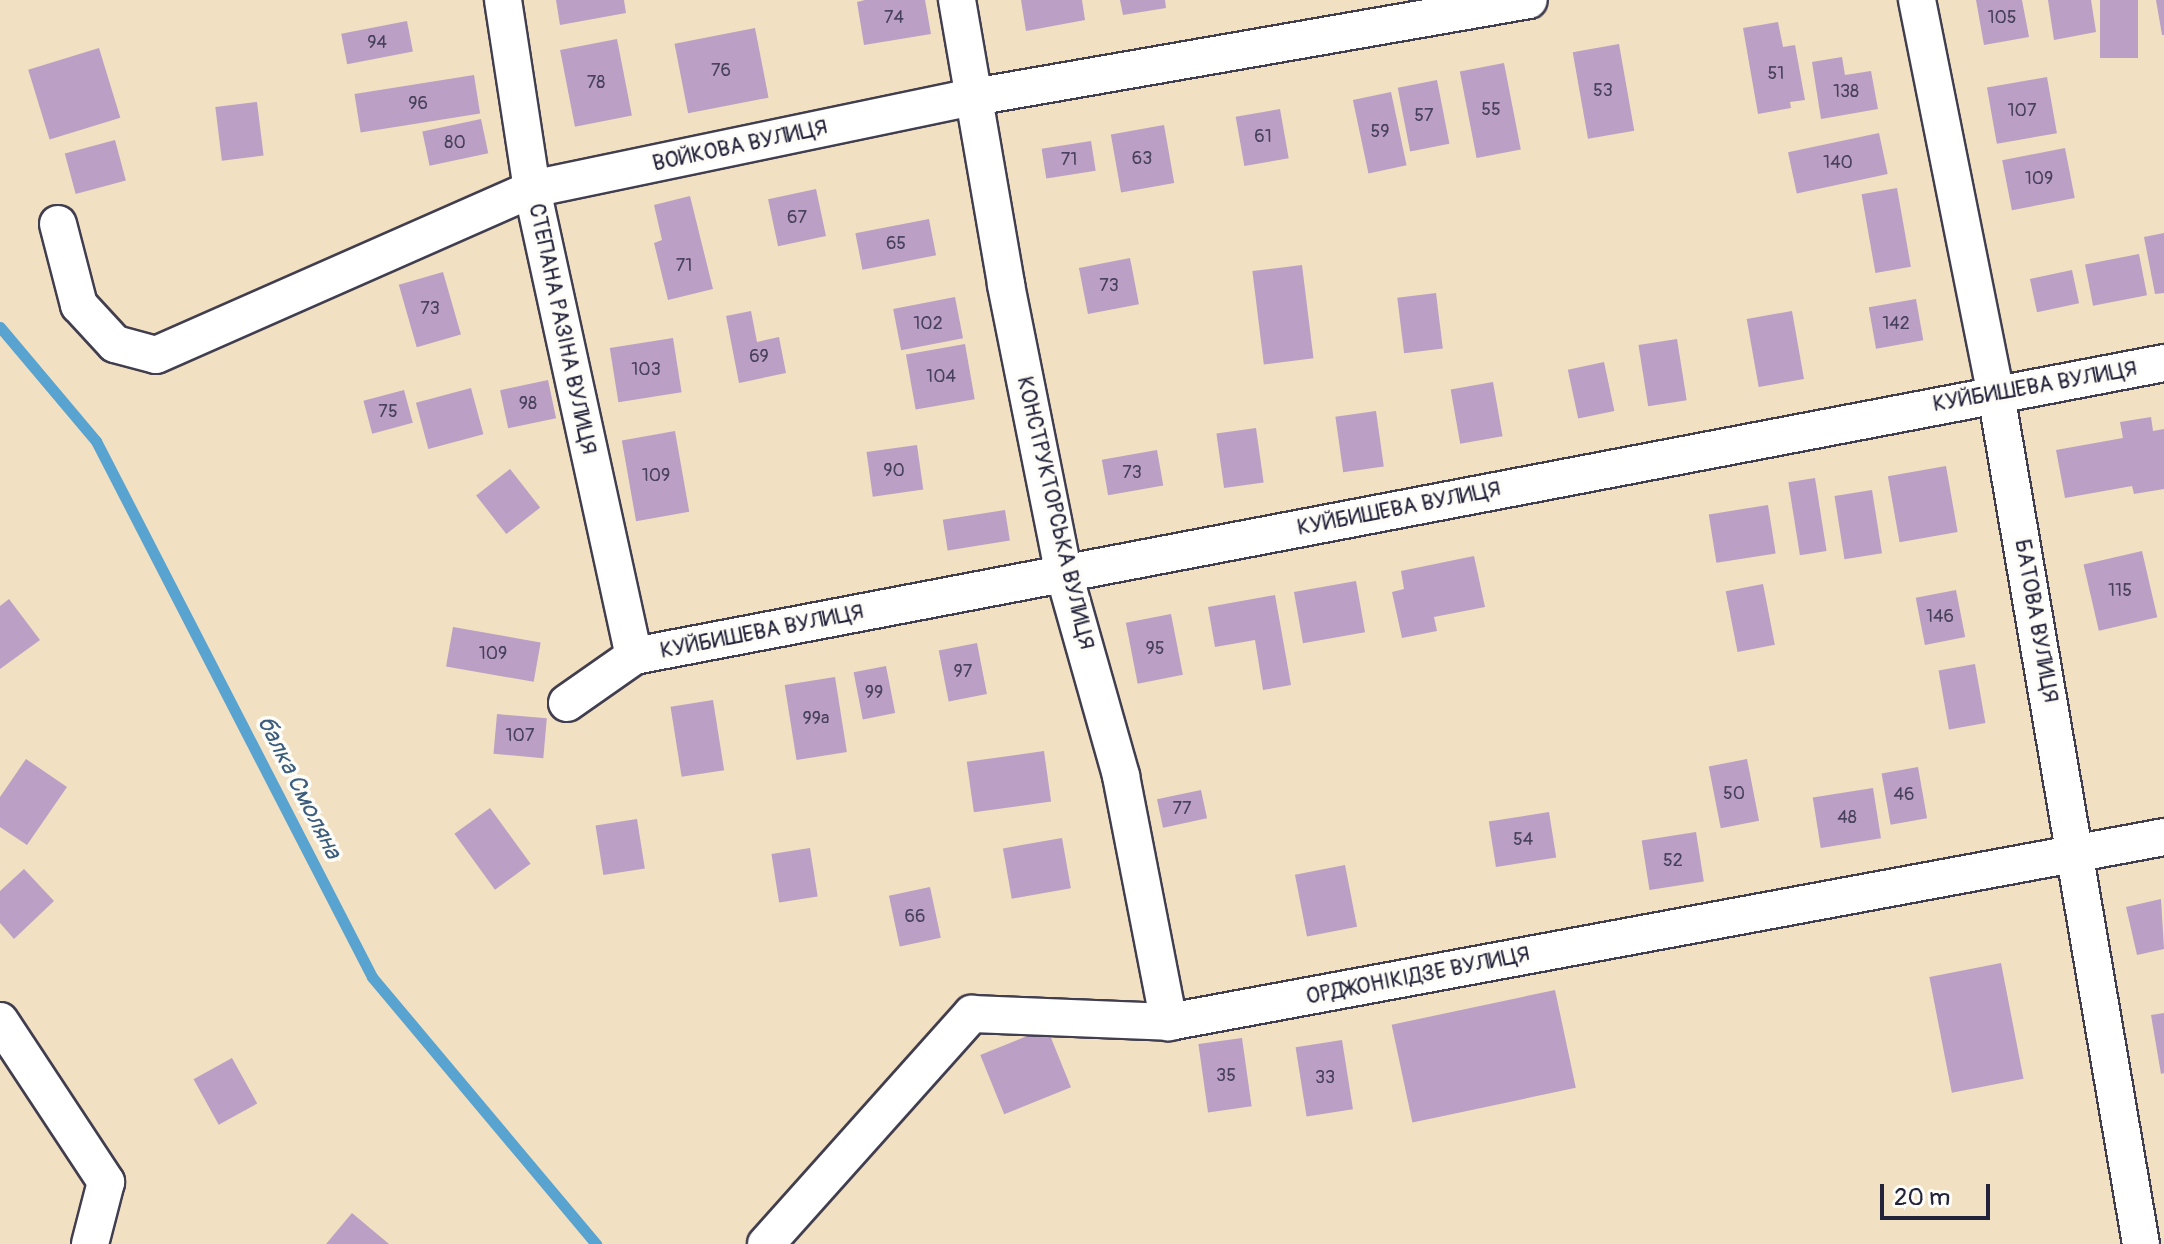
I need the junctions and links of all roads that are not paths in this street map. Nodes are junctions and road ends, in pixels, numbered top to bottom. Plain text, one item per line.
1 (503, 0) edge
2 (957, 0) edge
3 (1529, 0) edge
4 (1917, 0) edge
5 (974, 97) junction
6 (532, 189) junction
7 (58, 224) dead end
8 (2164, 363) edge
9 (1996, 394) junction
10 (1064, 574) junction
11 (634, 656) junction
12 (567, 703) dead end
13 (2164, 837) edge
14 (2077, 852) junction
15 (0, 1021) edge
16 (1169, 1022) junction
17 (90, 1244) edge
18 (766, 1244) edge
19 (2141, 1244) edge

1 - 6 street, СТЕПАНА РАЗІНА ВУЛИЦЯ
2 - 5 street, КОНСТРУКТОРСЬКА ВУЛИЦЯ
3 - 5 street, ВОЙКОВА ВУЛИЦЯ
4 - 9 street, БАТОВА ВУЛИЦЯ
5 - 6 street, ВОЙКОВА ВУЛИЦЯ
5 - 10 street, КОНСТРУКТОРСЬКА ВУЛИЦЯ
6 - 7 street, ВОЙКОВА ВУЛИЦЯ
6 - 11 street, СТЕПАНА РАЗІНА ВУЛИЦЯ
8 - 9 street, КУЙБИШЕВА ВУЛИЦЯ
9 - 10 street, КУЙБИШЕВА ВУЛИЦЯ
9 - 14 street, БАТОВА ВУЛИЦЯ
10 - 11 street, КУЙБИШЕВА ВУЛИЦЯ
10 - 16 street, КОНСТРУКТОРСЬКА ВУЛИЦЯ
11 - 12 street
13 - 14 street, ОРДЖОНІКІДЗЕ ВУЛИЦЯ
14 - 16 street, ОРДЖОНІКІДЗЕ ВУЛИЦЯ
14 - 19 street, БАТОВА ВУЛИЦЯ
15 - 17 street
16 - 18 street, ОРДЖОНІКІДЗЕ ВУЛИЦЯ

